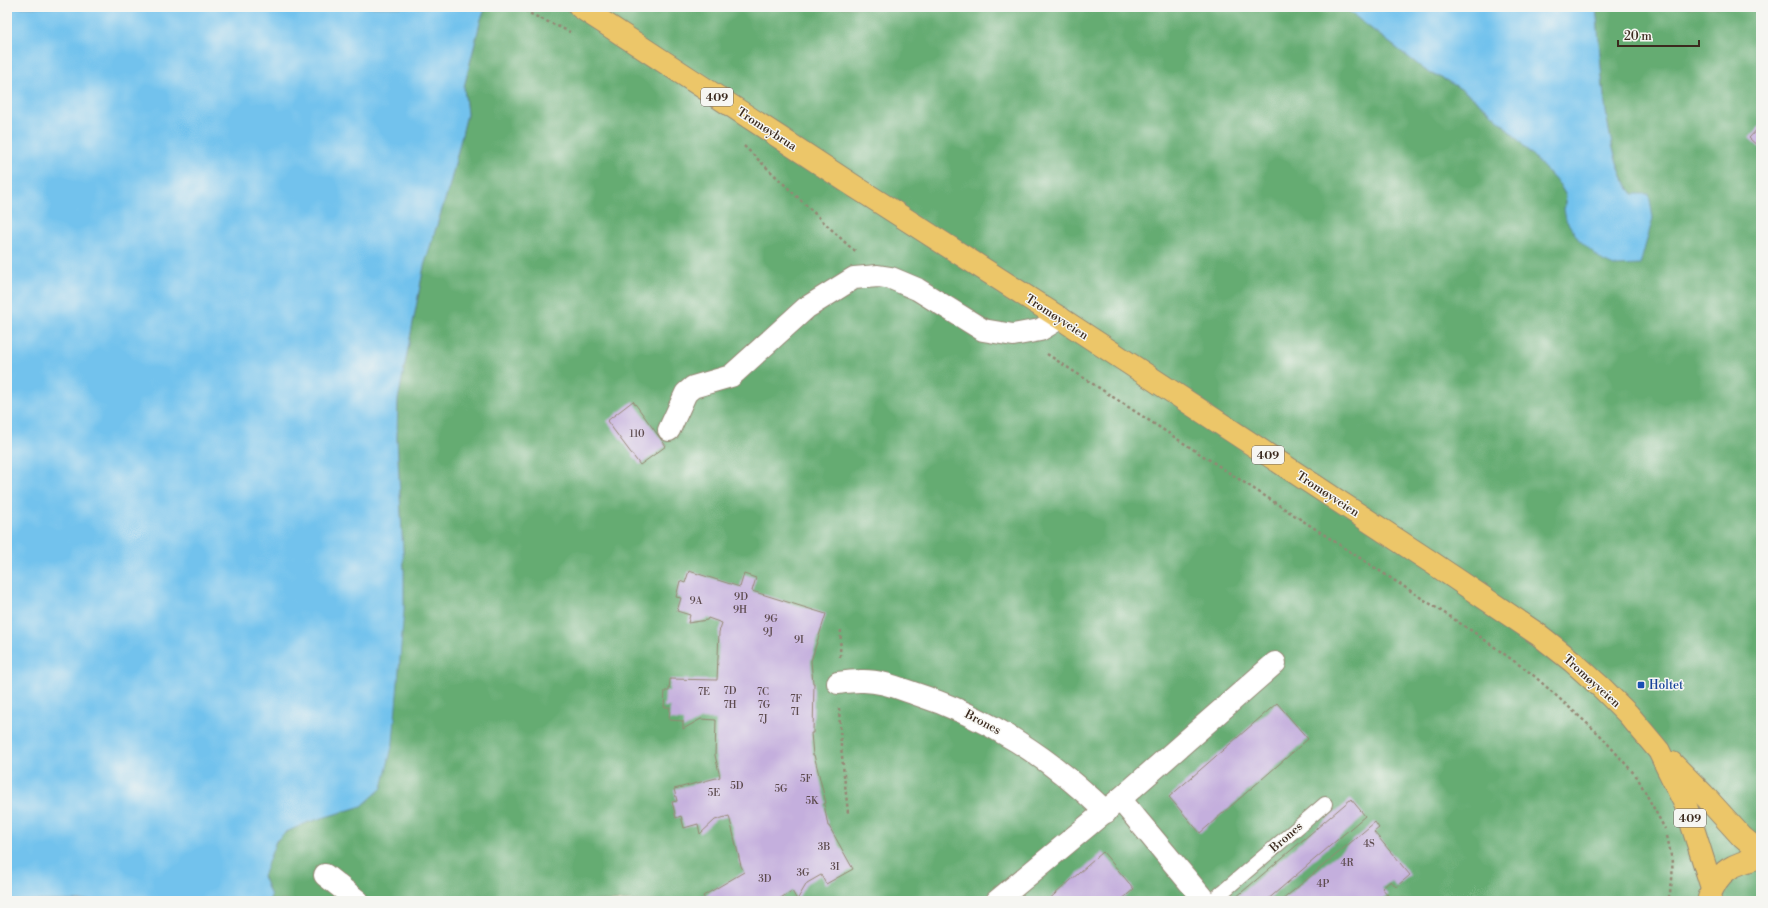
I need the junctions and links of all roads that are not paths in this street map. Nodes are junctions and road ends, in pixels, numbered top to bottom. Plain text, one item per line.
1 (580, 7) edge
2 (854, 186) joint
3 (1060, 318) junction
4 (669, 430) dead end
5 (1275, 663) dead end
6 (838, 683) road end
7 (1659, 751) junction
8 (1325, 804) dead end
9 (1113, 806) junction
10 (1761, 853) edge
11 (1761, 858) edge
12 (325, 875) dead end
13 (1710, 895) edge
14 (358, 901) edge
15 (997, 901) edge
16 (1205, 901) edge
17 (1212, 901) edge

1 - 2 main road, Tromøybrua / 409
2 - 3 main road, Tromøyveien / 409
3 - 4 street
3 - 7 main road, Tromøyveien / 409
5 - 9 street
6 - 9 street, Brones
7 - 10 main road, Tromøyveien / 409
7 - 13 main road, Tromøyveien / 409
8 - 17 lane, Brones
9 - 15 street
9 - 16 street, Brones
11 - 13 main road, 409
12 - 14 street

